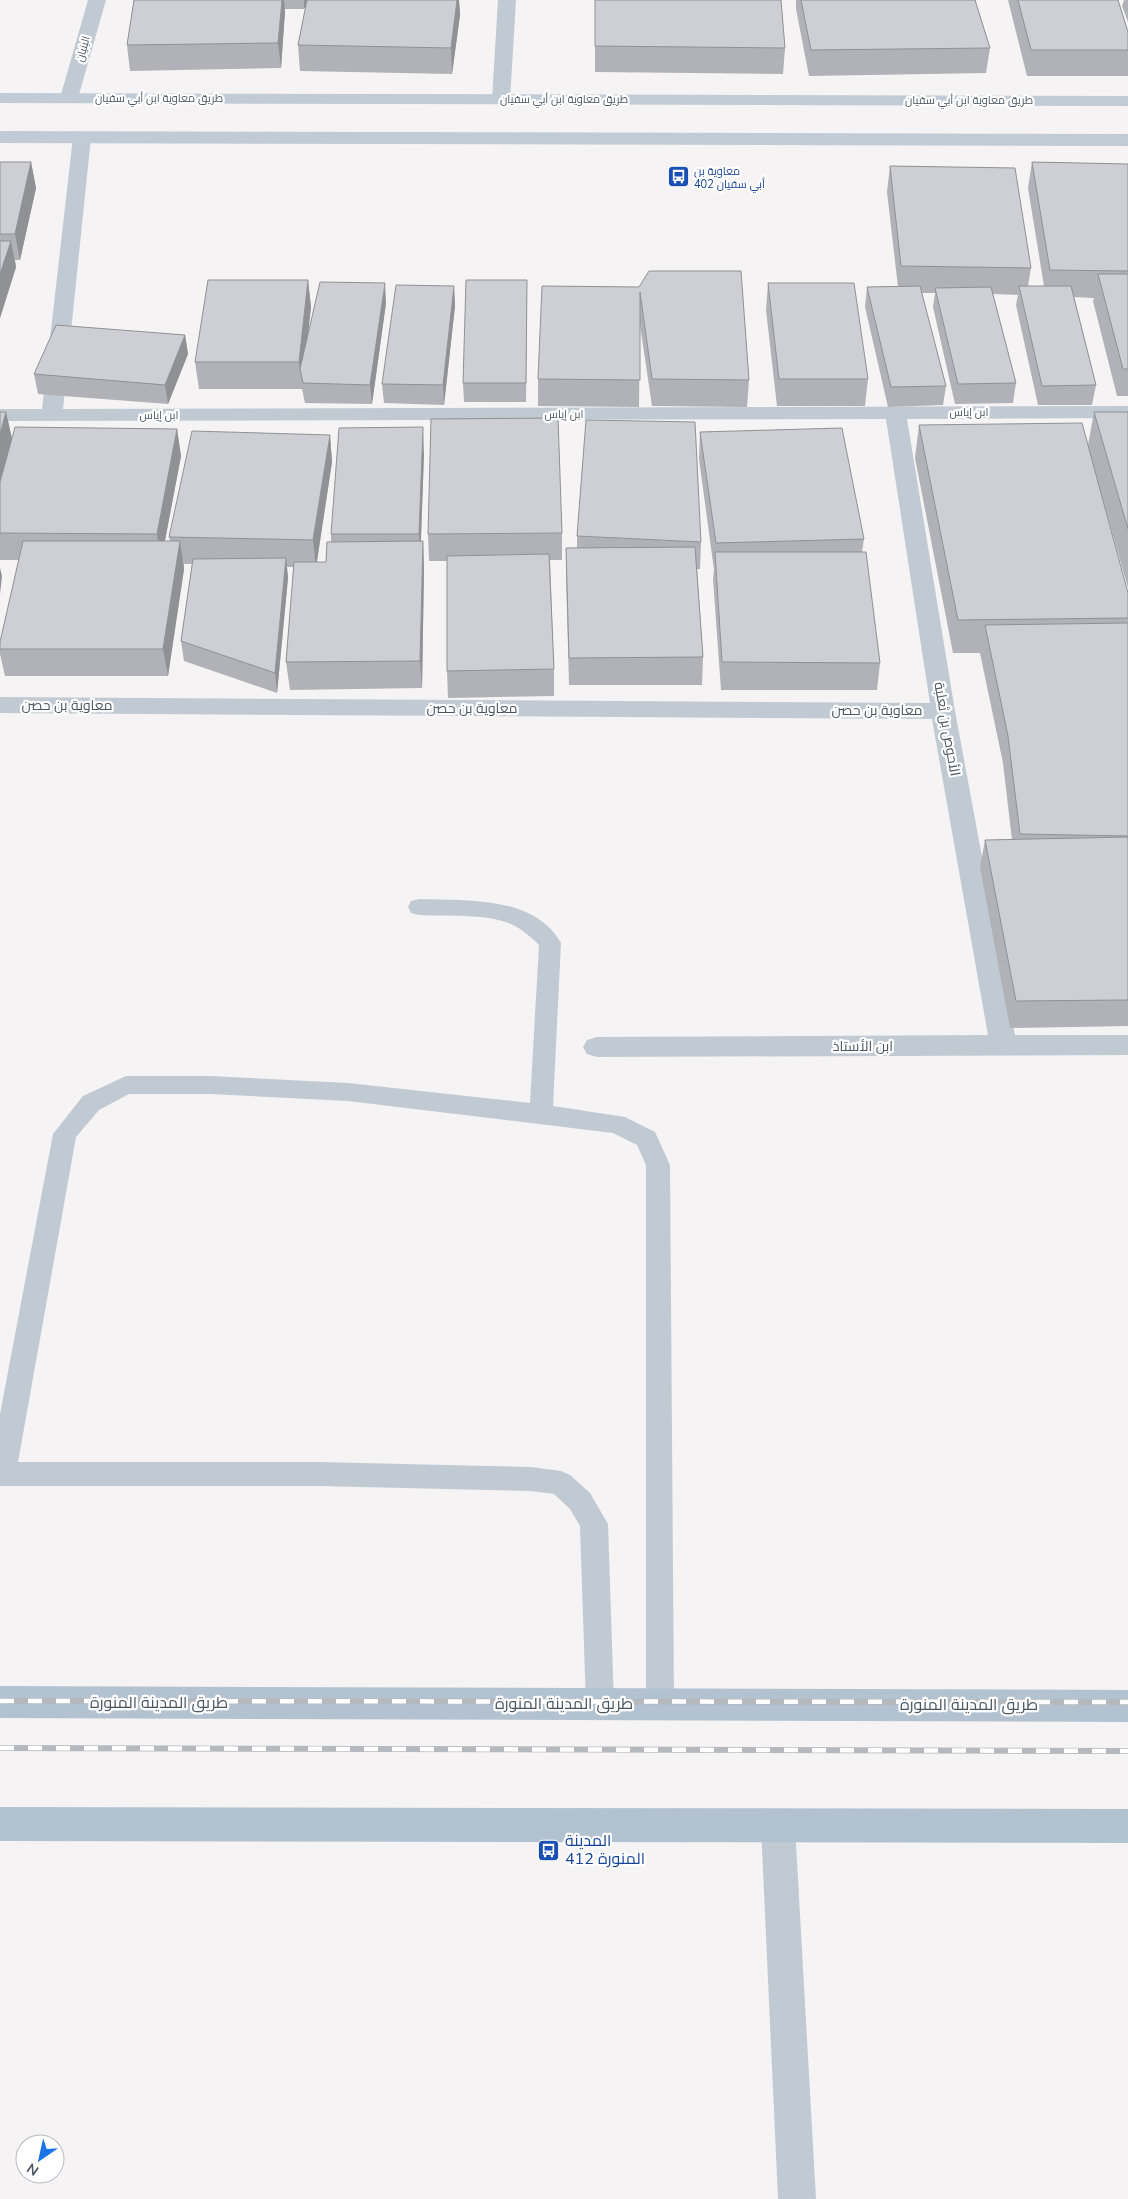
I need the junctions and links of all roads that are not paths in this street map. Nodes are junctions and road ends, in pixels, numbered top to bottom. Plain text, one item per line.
1 (98, 0) edge
2 (508, 0) edge
3 (0, 98) edge
4 (69, 98) junction
5 (501, 99) junction
6 (1128, 101) edge
7 (0, 137) edge
8 (82, 137) junction
9 (1128, 140) edge
10 (895, 412) junction
11 (1128, 412) edge
12 (52, 415) junction
13 (0, 416) edge
14 (0, 705) edge
15 (943, 711) junction
16 (419, 907) dead end
17 (1002, 1045) junction
18 (1128, 1045) edge
19 (597, 1048) dead end
20 (541, 1114) junction
21 (1, 1474) edge
22 (0, 1702) edge
23 (600, 1705) junction
24 (660, 1705) junction
25 (1128, 1706) edge
26 (0, 1824) edge
27 (778, 1826) junction
28 (1128, 1826) edge
29 (797, 2199) edge

1 - 4 street, البنيان
2 - 5 street
3 - 4 street, طريق معاوية ابن أبي سفيان
4 - 5 street, طريق معاوية ابن أبي سفيان
5 - 6 street, طريق معاوية ابن أبي سفيان
7 - 8 street
8 - 9 street
8 - 12 street
10 - 11 street, ابن إياس
10 - 12 street, ابن إياس
10 - 15 street, الأحوص بن ثعلبة
12 - 13 street, ابن إياس
14 - 15 street, معاوية بن حصن
15 - 17 street, الأحوص بن ثعلبة
16 - 20 lane
17 - 18 street, ابن الأستاذ
17 - 19 street, ابن الأستاذ
20 - 21 lane
20 - 24 lane
21 - 23 lane
22 - 23 main road, طريق المدينة المنورة
23 - 24 main road, طريق المدينة المنورة
24 - 25 main road, طريق المدينة المنورة
26 - 27 main road
27 - 28 main road
27 - 29 street

